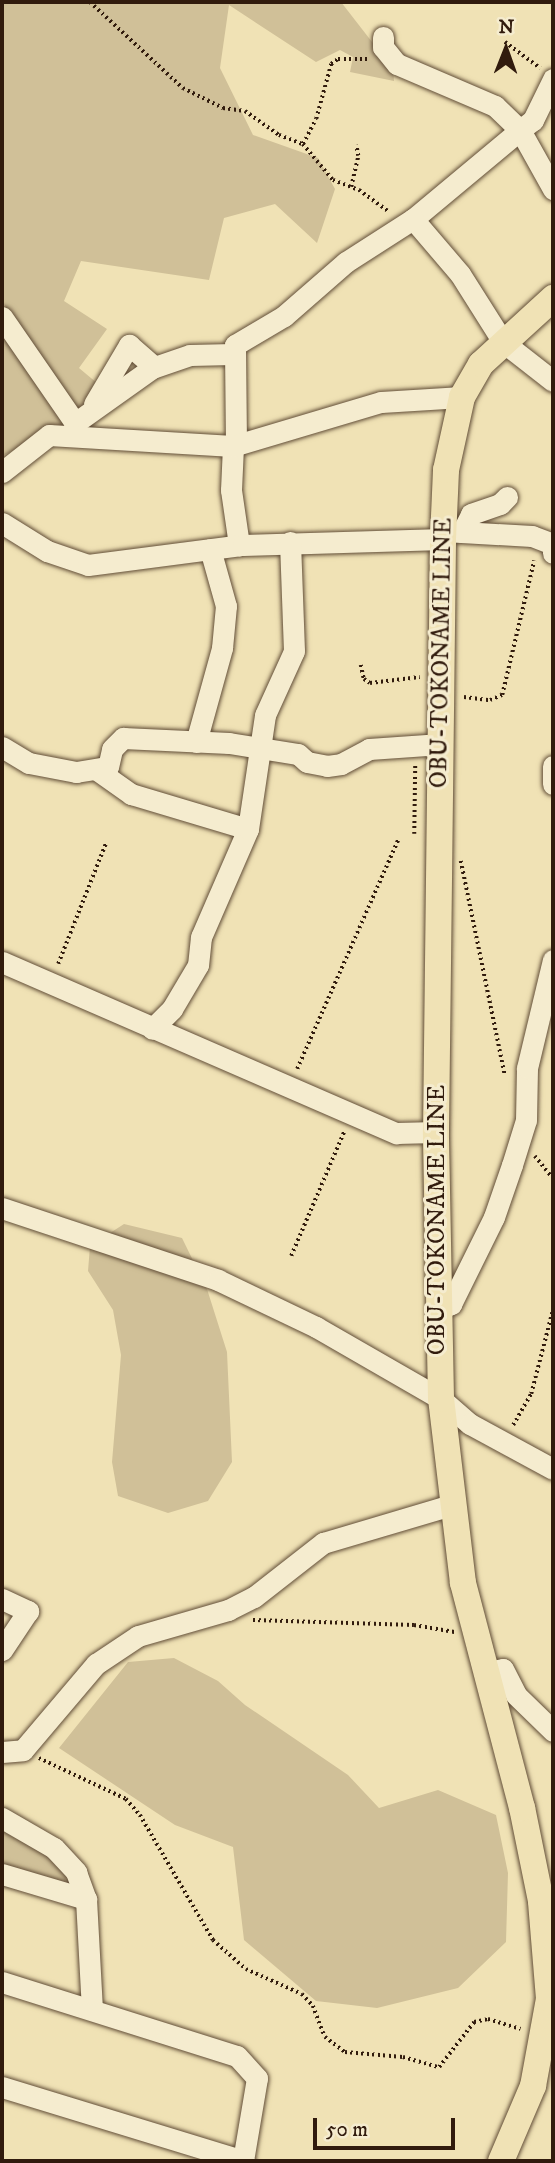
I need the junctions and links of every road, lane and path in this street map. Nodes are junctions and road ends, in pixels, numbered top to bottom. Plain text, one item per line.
1 (90, 2) edge
2 (383, 37) dead end
3 (505, 42) dead end
4 (393, 61) junction
5 (548, 75) edge
6 (520, 130) junction
7 (303, 144) junction
8 (356, 145) dead end
9 (351, 187) junction
10 (553, 189) edge
11 (407, 222) junction
12 (553, 298) edge
13 (2, 317) edge
14 (503, 342) junction
15 (233, 354) junction
16 (154, 367) junction
17 (553, 381) edge
18 (463, 397) junction
19 (91, 409) junction
20 (74, 429) junction
21 (234, 445) junction
22 (2, 472) edge
23 (507, 497) dead end
24 (2, 523) edge
25 (450, 534) junction
26 (290, 542) junction
27 (240, 545) junction
28 (548, 547) edge
29 (210, 549) junction
30 (361, 665) dead end
31 (441, 684) junction
32 (196, 743) junction
33 (428, 745) junction
34 (2, 747) edge
35 (263, 749) junction
36 (553, 766) edge
37 (97, 770) junction
38 (553, 784) edge
39 (248, 829) junction
40 (414, 834) dead end
41 (398, 840) dead end
42 (106, 843) dead end
43 (439, 848) junction
44 (553, 960) edge
45 (2, 962) edge
46 (51, 983) junction
47 (152, 1029) junction
48 (506, 1081) dead end
49 (289, 1087) junction
50 (351, 1113) junction
51 (436, 1132) junction
52 (518, 1146) junction
53 (553, 1178) edge
54 (2, 1209) edge
55 (291, 1256) dead end
56 (553, 1309) edge
57 (436, 1311) junction
58 (441, 1399) junction
59 (501, 1441) junction
60 (553, 1469) edge
61 (451, 1505) junction
62 (2, 1599) edge
63 (228, 1610) junction
64 (476, 1633) junction
65 (2, 1650) edge
66 (486, 1672) junction
67 (553, 1731) edge
68 (12, 1751) edge
69 (2, 1818) edge
70 (2, 1874) edge
71 (86, 1899) junction
72 (2, 1982) edge
73 (92, 2009) junction
74 (542, 2037) junction
75 (2, 2087) edge
76 (244, 2161) edge
77 (501, 2161) edge

1 - 7 path
2 - 4 street
3 - 5 path
4 - 6 street
4 - 7 path
5 - 6 street
6 - 10 street
6 - 11 street
7 - 9 path
8 - 9 path
9 - 11 path
11 - 14 street
11 - 15 street
12 - 14 main road, OBU-TOKONAME LINE
13 - 20 street
14 - 17 street
14 - 18 main road, OBU-TOKONAME LINE
15 - 16 street
15 - 21 street
16 - 19 street
16 - 19 street
18 - 21 street
18 - 25 main road, OBU-TOKONAME LINE
19 - 20 street
20 - 21 street
20 - 22 street
21 - 27 street
23 - 25 street
24 - 29 street
25 - 26 street
25 - 28 street
25 - 31 main road, OBU-TOKONAME LINE
26 - 27 street
26 - 35 street
27 - 29 street
28 - 31 path
29 - 32 street
30 - 31 path
31 - 33 main road, OBU-TOKONAME LINE
32 - 35 street
32 - 37 street
33 - 35 street
33 - 40 path
33 - 43 main road, OBU-TOKONAME LINE
34 - 37 street
35 - 39 street
36 - 38 street
37 - 39 street
39 - 47 street
41 - 49 path
42 - 46 path
43 - 48 path
43 - 51 main road, OBU-TOKONAME LINE
44 - 52 street
45 - 46 street
46 - 47 street
47 - 49 street
49 - 50 street
50 - 51 street
50 - 55 path
51 - 57 main road, OBU-TOKONAME LINE
52 - 53 path
52 - 57 street
54 - 58 street
56 - 59 path
57 - 58 main road, OBU-TOKONAME LINE
58 - 59 street
58 - 61 main road, OBU-TOKONAME LINE
59 - 60 street
61 - 63 street
61 - 64 main road, OBU-TOKONAME LINE
62 - 65 street
63 - 64 path
63 - 68 street
64 - 66 main road, OBU-TOKONAME LINE
66 - 67 street
66 - 74 main road, OBU-TOKONAME LINE
68 - 74 path
69 - 71 street
70 - 71 street
71 - 73 street
72 - 73 street
73 - 76 street
74 - 77 main road, OBU-TOKONAME LINE
75 - 76 street

